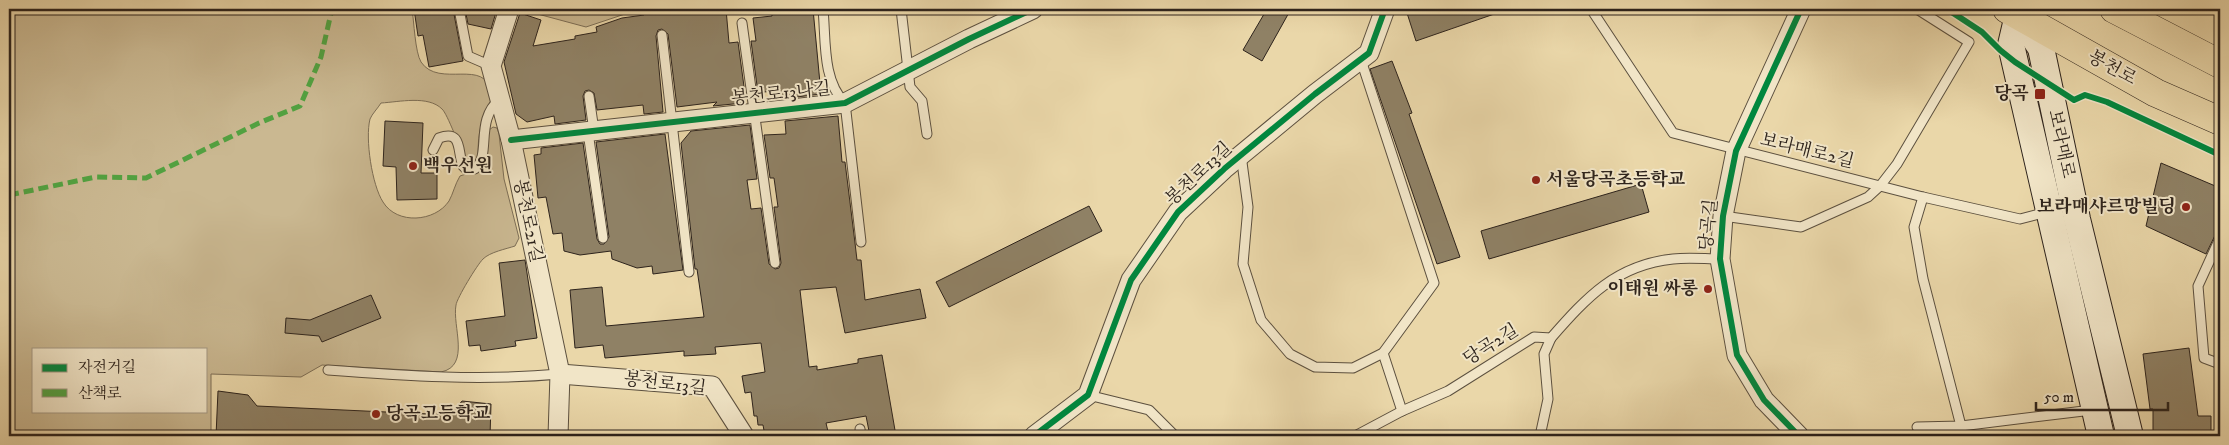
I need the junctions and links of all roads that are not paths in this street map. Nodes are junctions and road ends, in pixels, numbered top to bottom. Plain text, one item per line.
1 (458, 9) edge
2 (509, 9) edge
3 (823, 9) edge
4 (901, 9) edge
5 (1033, 9) edge
6 (1385, 9) edge
7 (1591, 9) edge
8 (1801, 9) edge
9 (1917, 9) edge
10 (2114, 9) edge
11 (2013, 11) edge
12 (742, 23) dead end
13 (662, 35) dead end
14 (1361, 60) junction
15 (2220, 64) edge
16 (491, 66) junction
17 (908, 70) junction
18 (589, 96) dead end
19 (500, 99) junction
20 (845, 103) junction
21 (754, 113) junction
22 (670, 121) junction
23 (2220, 121) edge
24 (591, 131) junction
25 (927, 134) dead end
26 (511, 140) junction
27 (433, 150) dead end
28 (1736, 151) junction
29 (1241, 155) junction
30 (1880, 186) junction
31 (1922, 197) junction
32 (2049, 212) junction
33 (1723, 216) junction
34 (602, 238) dead end
35 (2220, 238) edge
36 (862, 242) dead end
37 (1720, 259) junction
38 (775, 263) dead end
39 (689, 272) dead end
40 (1551, 338) junction
41 (1383, 353) junction
42 (2220, 364) edge
43 (328, 370) dead end
44 (560, 374) junction
45 (1088, 395) junction
46 (2095, 410) junction
47 (1402, 411) junction
48 (1961, 426) junction
49 (1917, 427) dead end
50 (558, 436) edge
51 (744, 436) edge
52 (1034, 436) edge
53 (1175, 436) edge
54 (1355, 436) edge
55 (1540, 436) edge
56 (1800, 436) edge
57 (2101, 436) edge
58 (2130, 436) edge

1 - 16 lane
2 - 16 street
3 - 20 lane, 봉천로13나길
4 - 17 lane
5 - 17 street, 봉천로13나길
6 - 14 street, 봉천로13길
7 - 28 lane, 보라매로2길
8 - 28 street, 당곡길
9 - 30 lane
10 - 15 main road
11 - 23 main road, 봉천로
11 - 32 main road, 보라매로
11 - 58 main road, 보라매로
12 - 21 lane, 봉천로13나길
13 - 22 lane
14 - 29 street, 봉천로13길
14 - 41 lane, 봉천로13길
16 - 19 street, 봉천로21길
17 - 20 street, 봉천로13나길
17 - 25 lane
18 - 24 lane
19 - 26 street, 봉천로21길
19 - 27 lane
20 - 21 street, 봉천로13나길
20 - 36 lane, 봉천로13나길
21 - 22 street, 봉천로13나길
21 - 38 lane, 봉천로13나길
22 - 24 street, 봉천로13나길
22 - 39 lane
24 - 26 street, 봉천로13나길
24 - 34 lane
26 - 44 street, 봉천로21길
28 - 30 lane, 보라매로2길
28 - 33 street, 당곡길
29 - 41 lane, 봉천로13길
29 - 45 street, 봉천로13길
30 - 31 lane, 보라매로2길
30 - 33 lane
31 - 32 lane, 보라매로2길
31 - 48 lane
32 - 46 main road, 보라매로
33 - 37 street, 당곡길
35 - 42 lane
37 - 40 lane
37 - 56 street, 당곡길
40 - 47 lane, 당곡2길
40 - 55 lane
41 - 47 lane
43 - 44 lane
44 - 50 street, 봉천로21길
44 - 51 street, 봉천로13길
45 - 52 street
45 - 53 lane
46 - 48 lane
46 - 57 main road, 보라매로
47 - 54 lane, 당곡2길
48 - 49 lane

